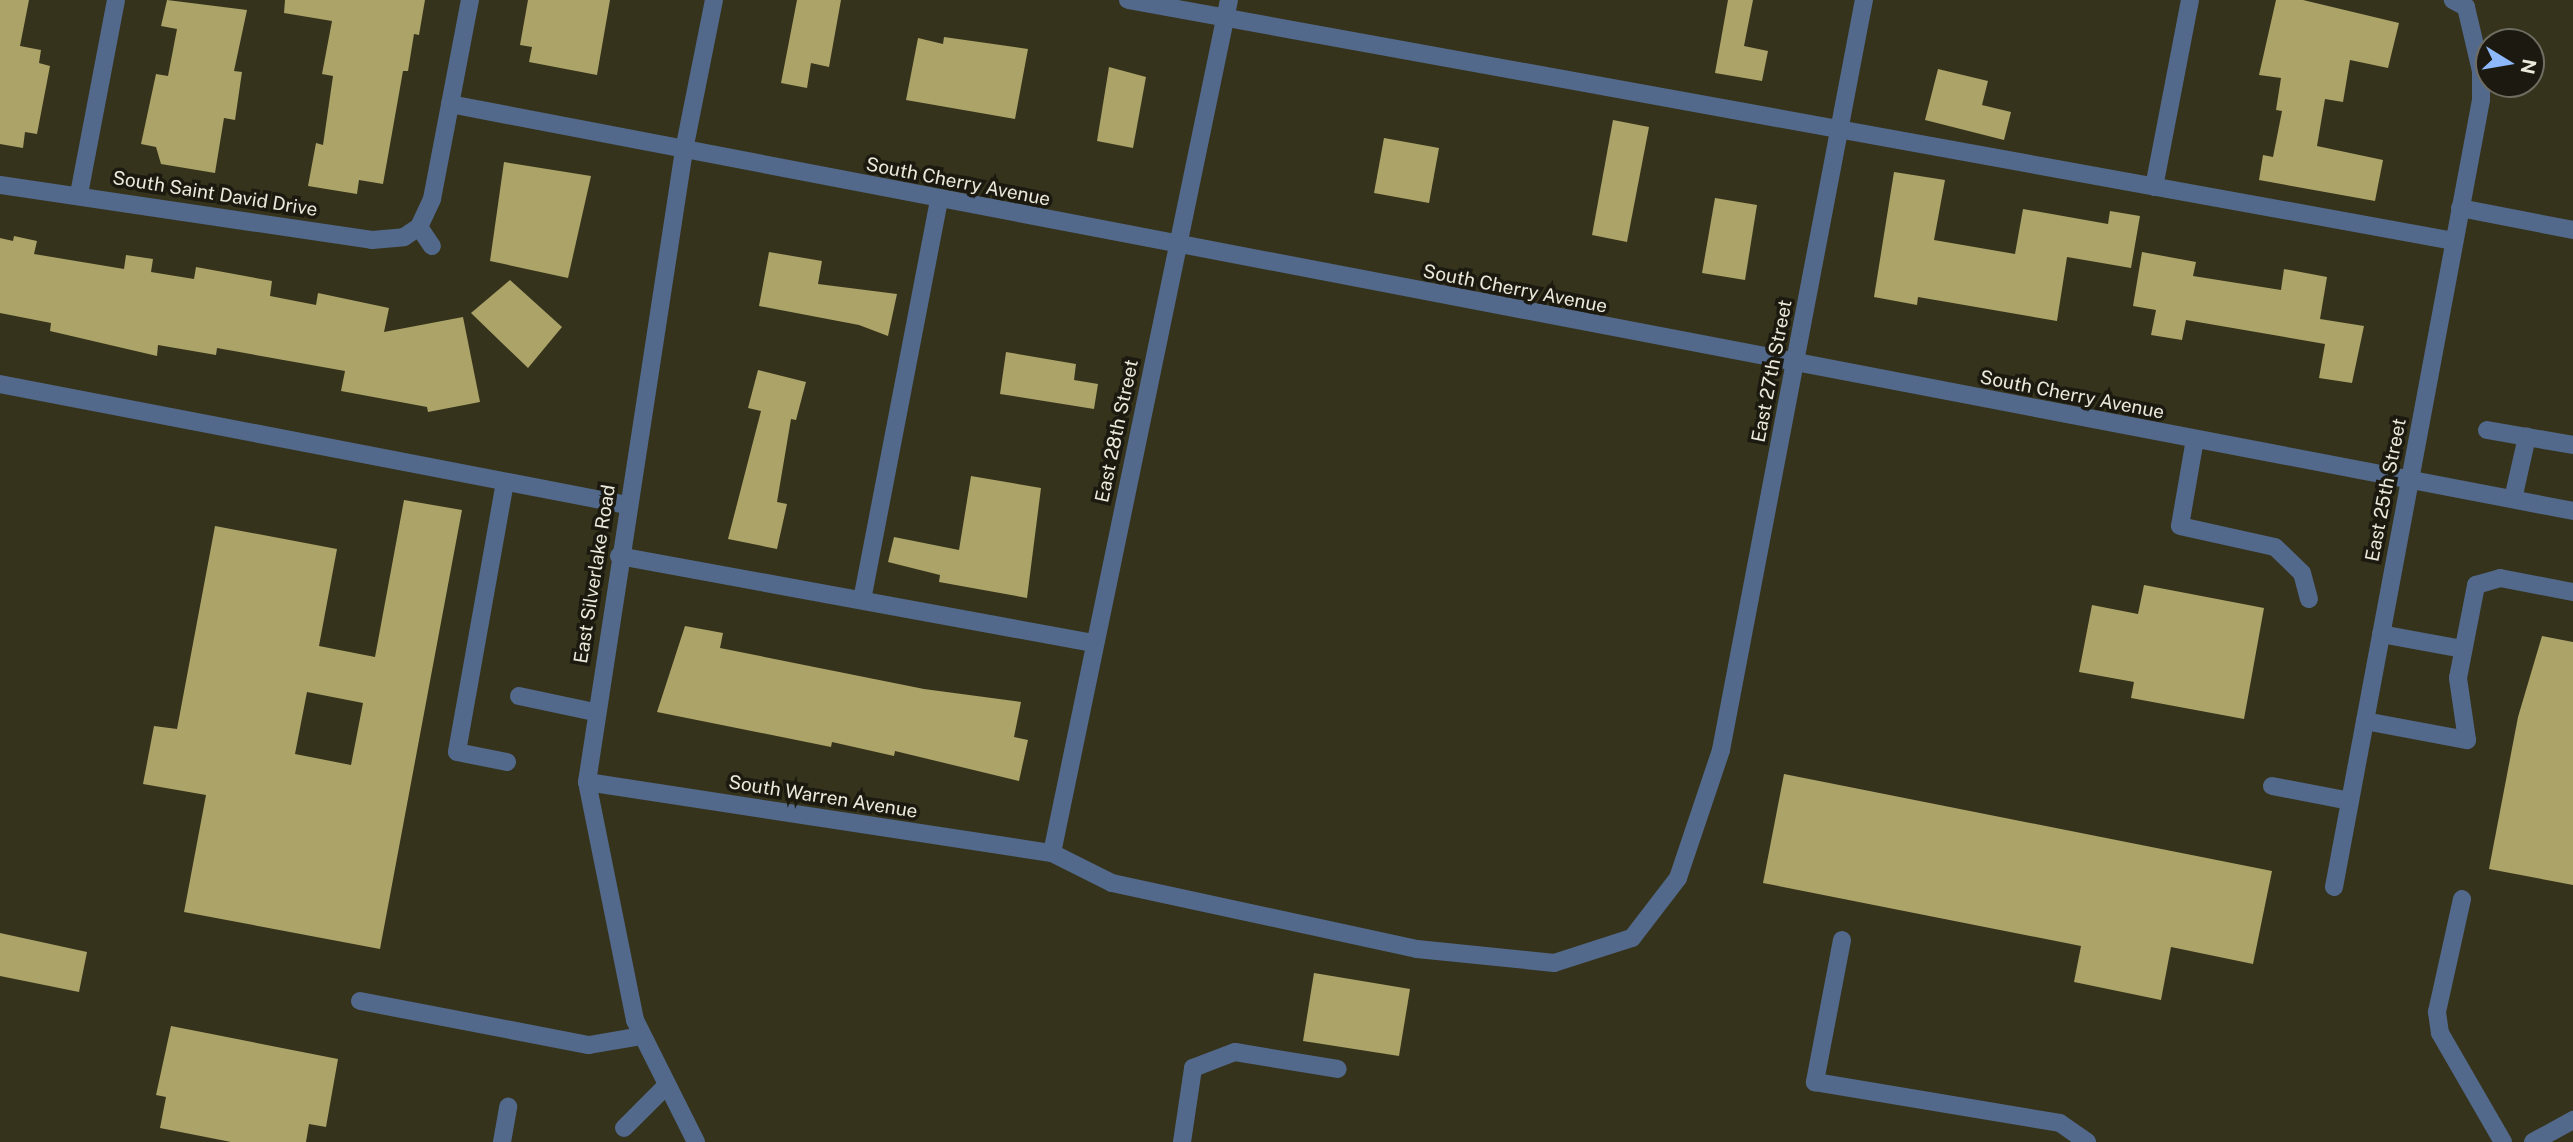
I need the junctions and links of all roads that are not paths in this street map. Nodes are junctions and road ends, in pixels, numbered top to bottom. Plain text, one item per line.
1 (116, 0) edge
2 (470, 0) edge
3 (714, 0) edge
4 (1128, 0) edge
5 (1864, 0) edge
6 (2190, 0) edge
7 (2453, 0) edge
8 (1227, 9) edge
9 (450, 104) junction
10 (1839, 131) junction
11 (684, 150) junction
12 (0, 185) edge
13 (2154, 187) junction
14 (79, 194) junction
15 (939, 200) junction
16 (2460, 208) junction
17 (419, 227) junction
18 (2573, 230) edge
19 (2454, 240) junction
20 (1176, 245) junction
21 (432, 246) dead end
22 (1794, 364) junction
23 (0, 384) edge
24 (2487, 430) dead end
25 (2527, 437) junction
26 (2196, 439) junction
27 (2573, 445) edge
28 (2410, 480) junction
29 (505, 482) junction
30 (2513, 499) junction
31 (627, 505) junction
32 (2573, 511) edge
33 (619, 556) junction
34 (2573, 592) edge
35 (2309, 599) dead end
36 (862, 600) junction
37 (2381, 634) junction
38 (1095, 643) junction
39 (2463, 649) junction
40 (519, 696) dead end
41 (594, 712) junction
42 (2365, 721) junction
43 (507, 762) dead end
44 (587, 782) junction
45 (2272, 786) dead end
46 (2350, 801) junction
47 (1052, 853) junction
48 (2334, 887) dead end
49 (2462, 899) dead end
50 (1842, 940) dead end
51 (360, 1001) dead end
52 (642, 1036) junction
53 (1338, 1069) dead end
54 (667, 1085) junction
55 (508, 1107) dead end
56 (2573, 1119) edge
57 (624, 1128) dead end
58 (502, 1142) edge
59 (696, 1142) edge
60 (1182, 1142) edge
61 (2087, 1142) edge
62 (2503, 1142) edge
63 (2533, 1142) edge

1 - 14 street
2 - 9 street
3 - 11 street, East Silverlake Road
4 - 8 street
5 - 10 street, East 27th Street
6 - 13 street
7 - 16 street, East 25th Street
8 - 10 street
8 - 20 street, East 28th Street
9 - 11 street, South Cherry Avenue
9 - 17 street
10 - 13 street
10 - 22 street, East 27th Street
11 - 15 street, South Cherry Avenue
11 - 31 street, East Silverlake Road
12 - 14 street, South Saint David Drive
13 - 19 street
14 - 17 street, South Saint David Drive
15 - 20 street, South Cherry Avenue
15 - 36 street
16 - 18 street
16 - 19 street, East 25th Street
17 - 21 street
19 - 28 street, East 25th Street
20 - 22 street, South Cherry Avenue
20 - 38 street, East 28th Street
22 - 26 street, South Cherry Avenue
22 - 47 street, East 27th Street
23 - 29 street
24 - 25 street
25 - 27 street
25 - 30 street
26 - 28 street, South Cherry Avenue
26 - 35 street
28 - 30 street, South Cherry Avenue
28 - 37 street, East 25th Street
29 - 31 street
29 - 43 street
30 - 32 street, South Cherry Avenue
31 - 33 street, East Silverlake Road
33 - 36 street
33 - 41 street, East Silverlake Road
34 - 39 street
36 - 38 street
37 - 39 street
37 - 42 street, East 25th Street
38 - 47 street, East 28th Street
39 - 42 street
40 - 41 street
41 - 44 street, East Silverlake Road
42 - 46 street, East 25th Street
44 - 47 street, South Warren Avenue
44 - 52 street, East Silverlake Road
45 - 46 street
46 - 48 street, East 25th Street
49 - 62 street
50 - 61 street
51 - 52 street
52 - 54 street, East Silverlake Road
53 - 60 street
54 - 57 street
54 - 59 street, East Silverlake Road
55 - 58 street
56 - 63 street

